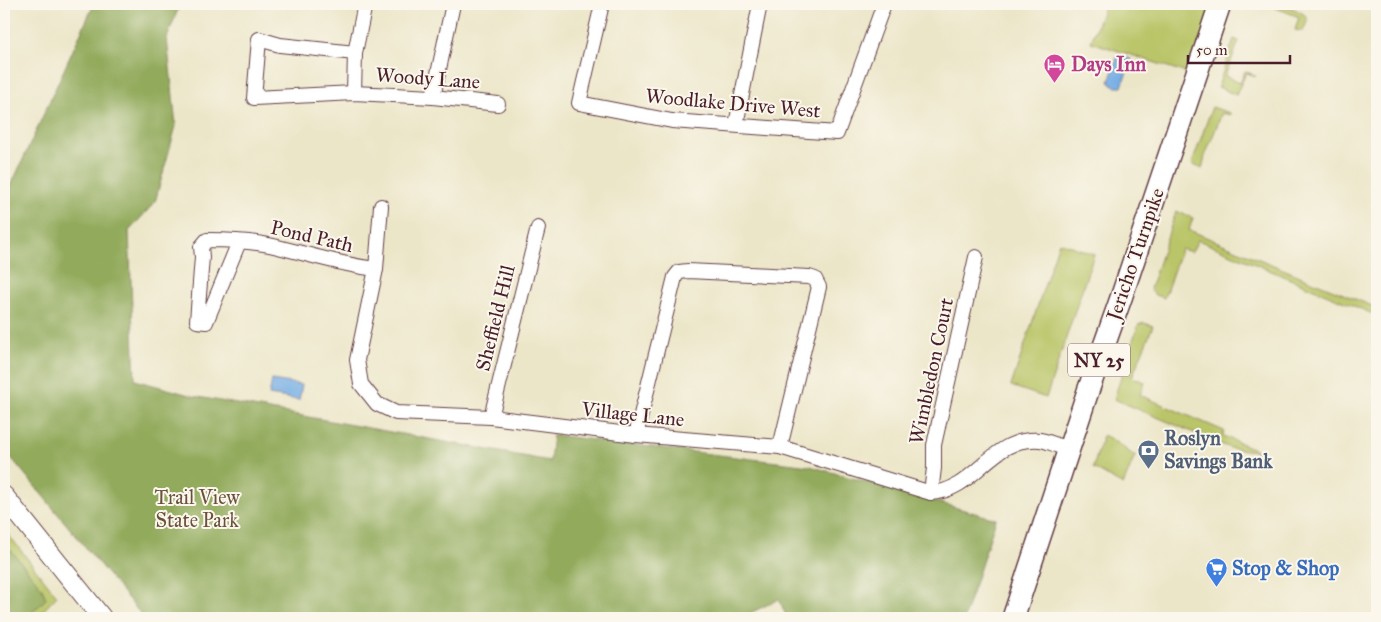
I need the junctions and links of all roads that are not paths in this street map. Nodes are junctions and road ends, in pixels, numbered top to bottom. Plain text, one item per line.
1 (365, 4) edge
2 (453, 4) edge
3 (602, 4) edge
4 (760, 4) edge
5 (884, 4) edge
6 (1220, 4) edge
7 (355, 53) junction
8 (354, 92) junction
9 (433, 97) junction
10 (498, 104) dead end
11 (736, 125) junction
12 (381, 206) dead end
13 (538, 228) dead end
14 (239, 242) junction
15 (976, 258) dead end
16 (376, 269) junction
17 (491, 417) junction
18 (636, 435) junction
19 (780, 447) junction
20 (1069, 450) junction
21 (932, 493) junction
22 (4, 496) edge
23 (102, 618) edge
24 (1013, 618) edge

1 - 7 street
2 - 9 street
3 - 11 street, Woodlake Drive West
4 - 11 street
5 - 11 street, Woodlake Drive West
6 - 20 main road, Jericho Turnpike / NY 25
7 - 8 street
7 - 8 street, Woody Lane
8 - 9 street, Woody Lane
9 - 10 street, Woody Lane
12 - 16 street, Village Lane
13 - 17 street, Sheffield Hill
14 - 14 street, Pond Path
14 - 16 street, Pond Path
15 - 21 street, Wimbledon Court
16 - 17 street, Village Lane
17 - 18 street, Village Lane
18 - 19 street, Village Lane
18 - 19 street
19 - 21 street, Village Lane
20 - 21 street
20 - 24 main road, Jericho Turnpike / NY 25
22 - 23 main road

